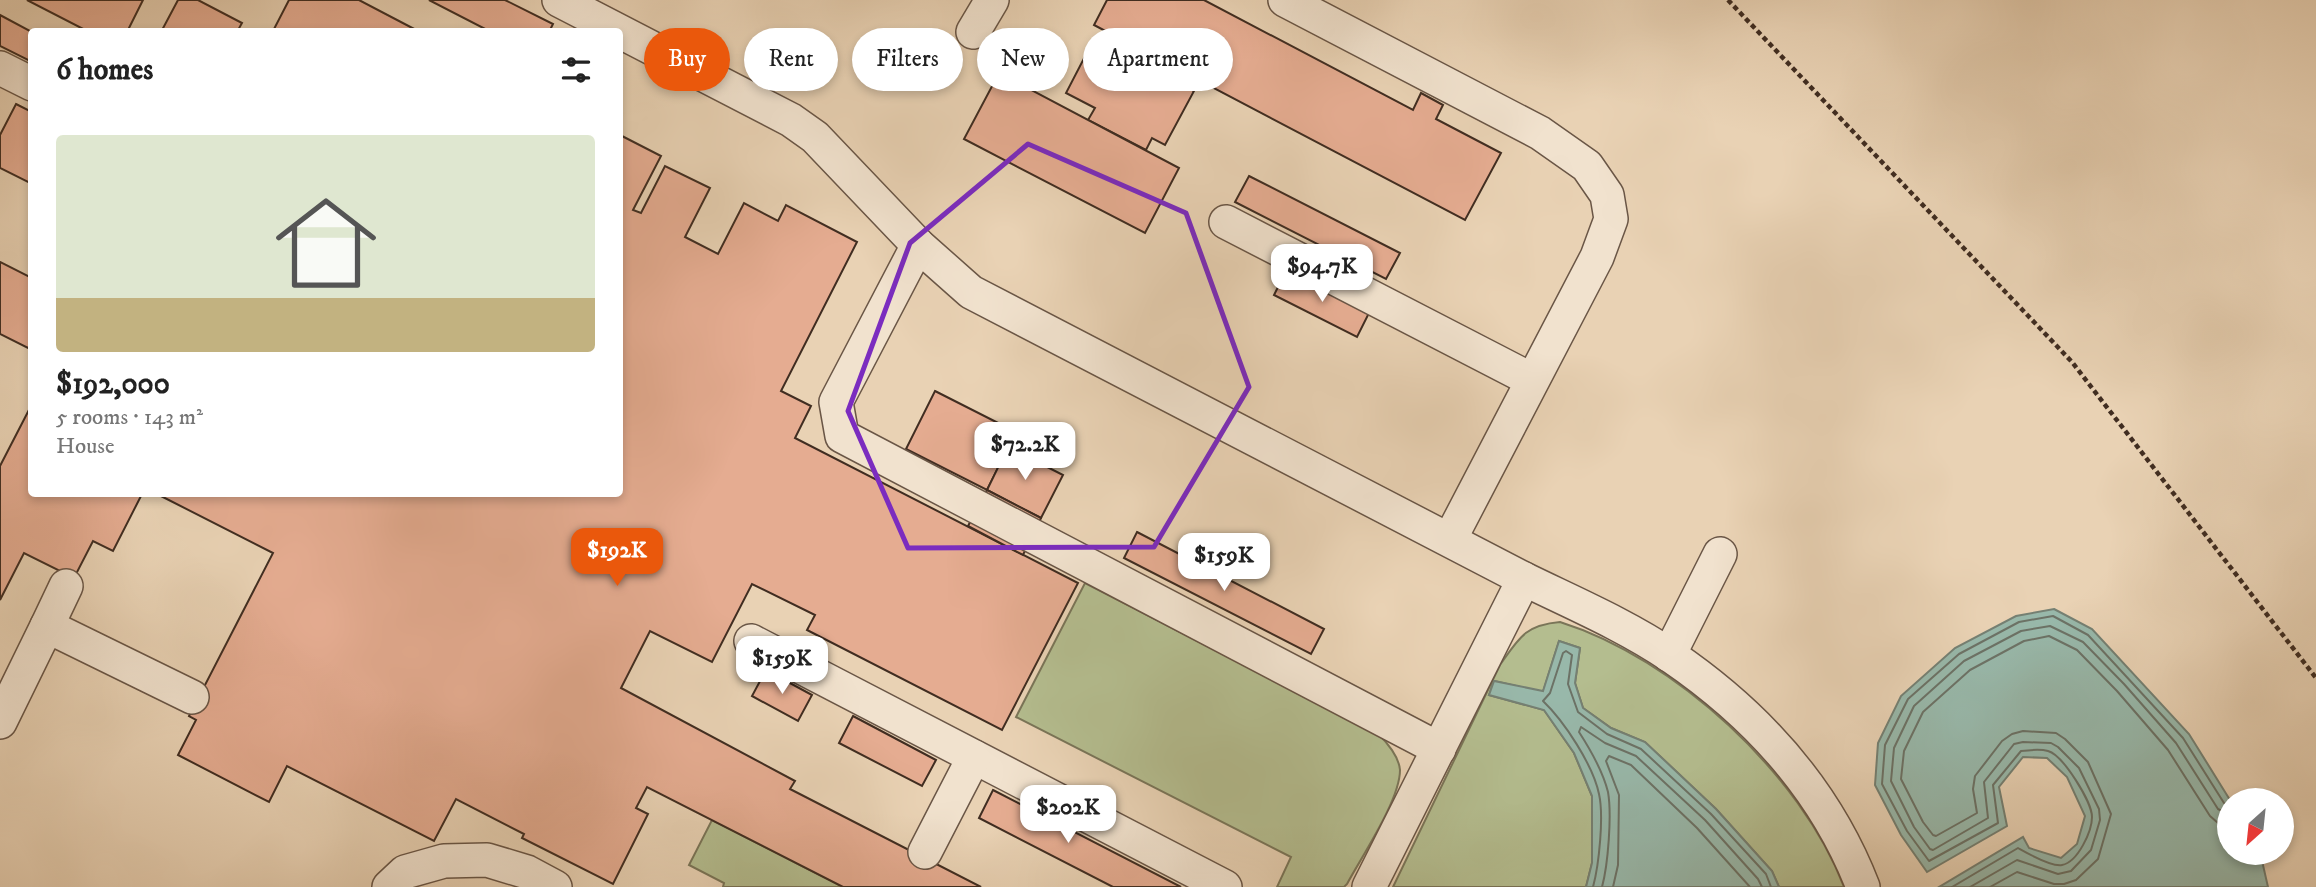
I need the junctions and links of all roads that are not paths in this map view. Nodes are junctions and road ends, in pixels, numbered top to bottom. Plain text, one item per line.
1 (559, 0) edge
2 (992, 0) edge
3 (1285, 0) edge
4 (613, 28) edge
5 (973, 32) dead end
6 (623, 33) edge
7 (0, 68) edge
8 (28, 82) edge
9 (1226, 222) dead end
10 (918, 245) junction
11 (1532, 380) junction
12 (1450, 539) junction
13 (1720, 554) dead end
14 (1524, 579) junction
15 (66, 586) dead end
16 (47, 626) junction
17 (751, 641) dead end
18 (1669, 655) junction
19 (192, 697) dead end
20 (0, 722) edge
21 (1439, 750) junction
22 (974, 757) junction
23 (925, 852) dead end
24 (389, 887) edge
25 (555, 887) edge
26 (1225, 887) edge
27 (1368, 887) edge
28 (1863, 887) edge

1 - 4 lane
2 - 5 lane
3 - 11 lane
6 - 10 lane
7 - 8 lane
9 - 11 lane
10 - 12 lane
10 - 21 lane
11 - 12 lane
12 - 14 lane
13 - 18 lane
14 - 18 lane
14 - 21 lane
15 - 16 lane
16 - 19 lane
16 - 20 lane
17 - 22 lane
18 - 28 lane
21 - 27 lane
22 - 23 lane
22 - 26 lane
24 - 25 lane

